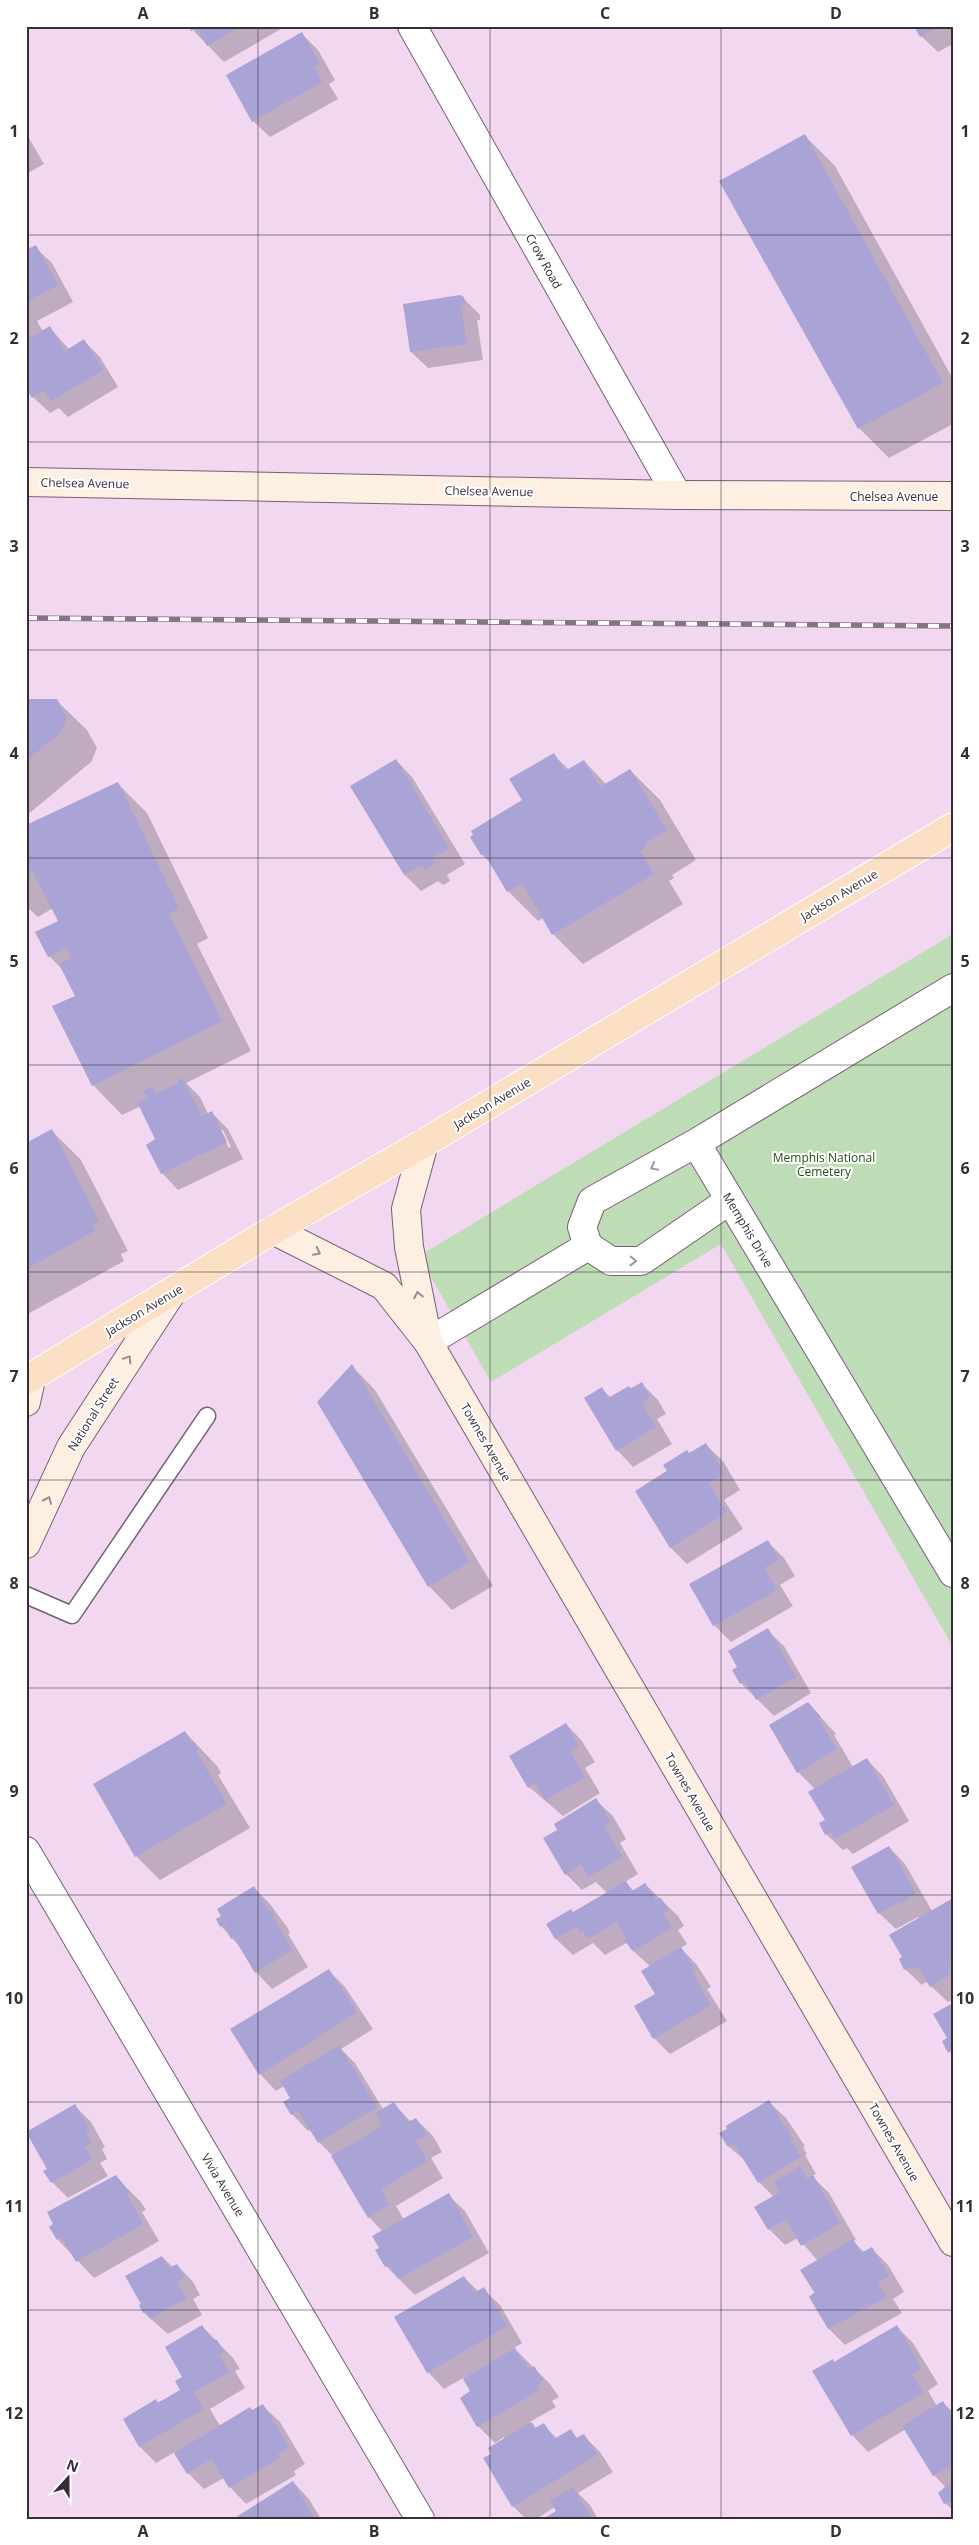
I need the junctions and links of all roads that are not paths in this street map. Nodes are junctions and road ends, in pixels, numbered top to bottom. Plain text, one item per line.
1 (412, 26) edge
2 (26, 482) edge
3 (677, 495) junction
4 (953, 496) edge
5 (953, 827) edge
6 (953, 988) edge
7 (424, 1143) junction
8 (696, 1143) junction
9 (730, 1200) junction
10 (273, 1230) junction
11 (588, 1246) junction
12 (172, 1292) junction
13 (428, 1342) junction
14 (27, 1387) edge
15 (207, 1416) dead end
16 (26, 1544) edge
17 (953, 1573) edge
18 (26, 1594) edge
19 (26, 1851) edge
20 (953, 2242) edge
21 (420, 2519) edge

1 - 3 street, Crow Road
2 - 3 street, Chelsea Avenue
3 - 4 street, Chelsea Avenue
5 - 7 main road, Jackson Avenue
6 - 8 street
7 - 10 main road, Jackson Avenue
13 -> 7 street, Townes Avenue
8 - 9 street, Memphis Drive
8 -> 11 street
11 -> 9 street
9 - 17 street, Memphis Drive
10 - 12 main road, Jackson Avenue
10 -> 13 street, Townes Avenue
11 - 13 street
12 - 14 main road, Jackson Avenue
16 -> 12 street, National Street
13 - 20 street, Townes Avenue
15 - 18 lane
19 - 21 street, Vivia Avenue

